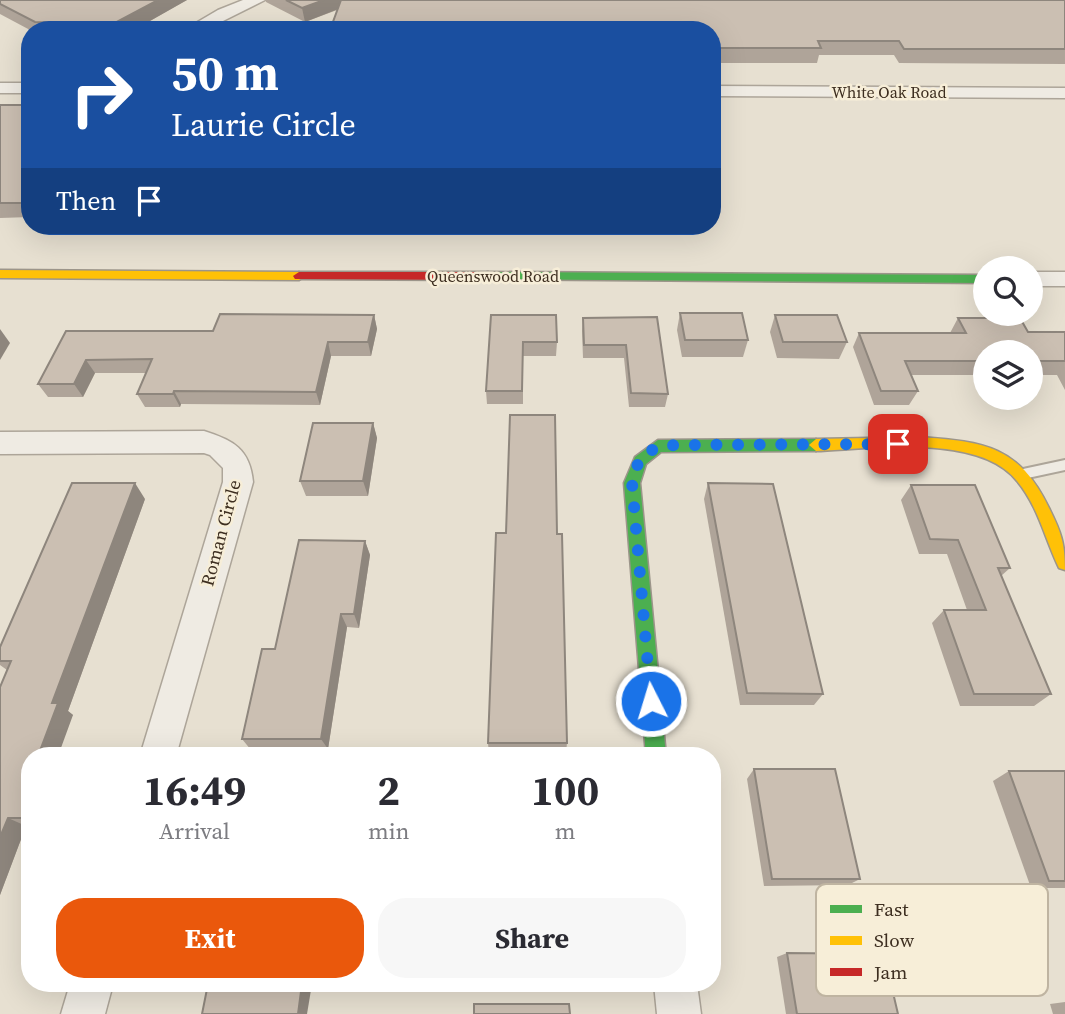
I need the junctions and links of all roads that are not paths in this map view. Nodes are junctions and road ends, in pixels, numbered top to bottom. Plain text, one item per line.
1 (257, 0) edge
2 (209, 21) edge
3 (0, 88) edge
4 (21, 88) edge
5 (721, 91) edge
6 (1065, 93) edge
7 (0, 274) edge
8 (973, 279) edge
9 (1043, 279) edge
10 (1065, 279) edge
11 (0, 443) edge
12 (1065, 465) edge
13 (1022, 475) junction
14 (1065, 562) edge
15 (161, 747) edge
16 (655, 747) edge
17 (90, 992) edge
18 (677, 992) edge
19 (83, 1014) edge
20 (679, 1014) edge

1 - 2 street
3 - 4 street
5 - 6 street, White Oak Road
7 - 8 street, Queenswood Road
9 - 10 street
11 - 15 street, Roman Circle
12 - 13 lane
13 - 14 street
13 - 16 street
17 - 19 street
18 - 20 street

